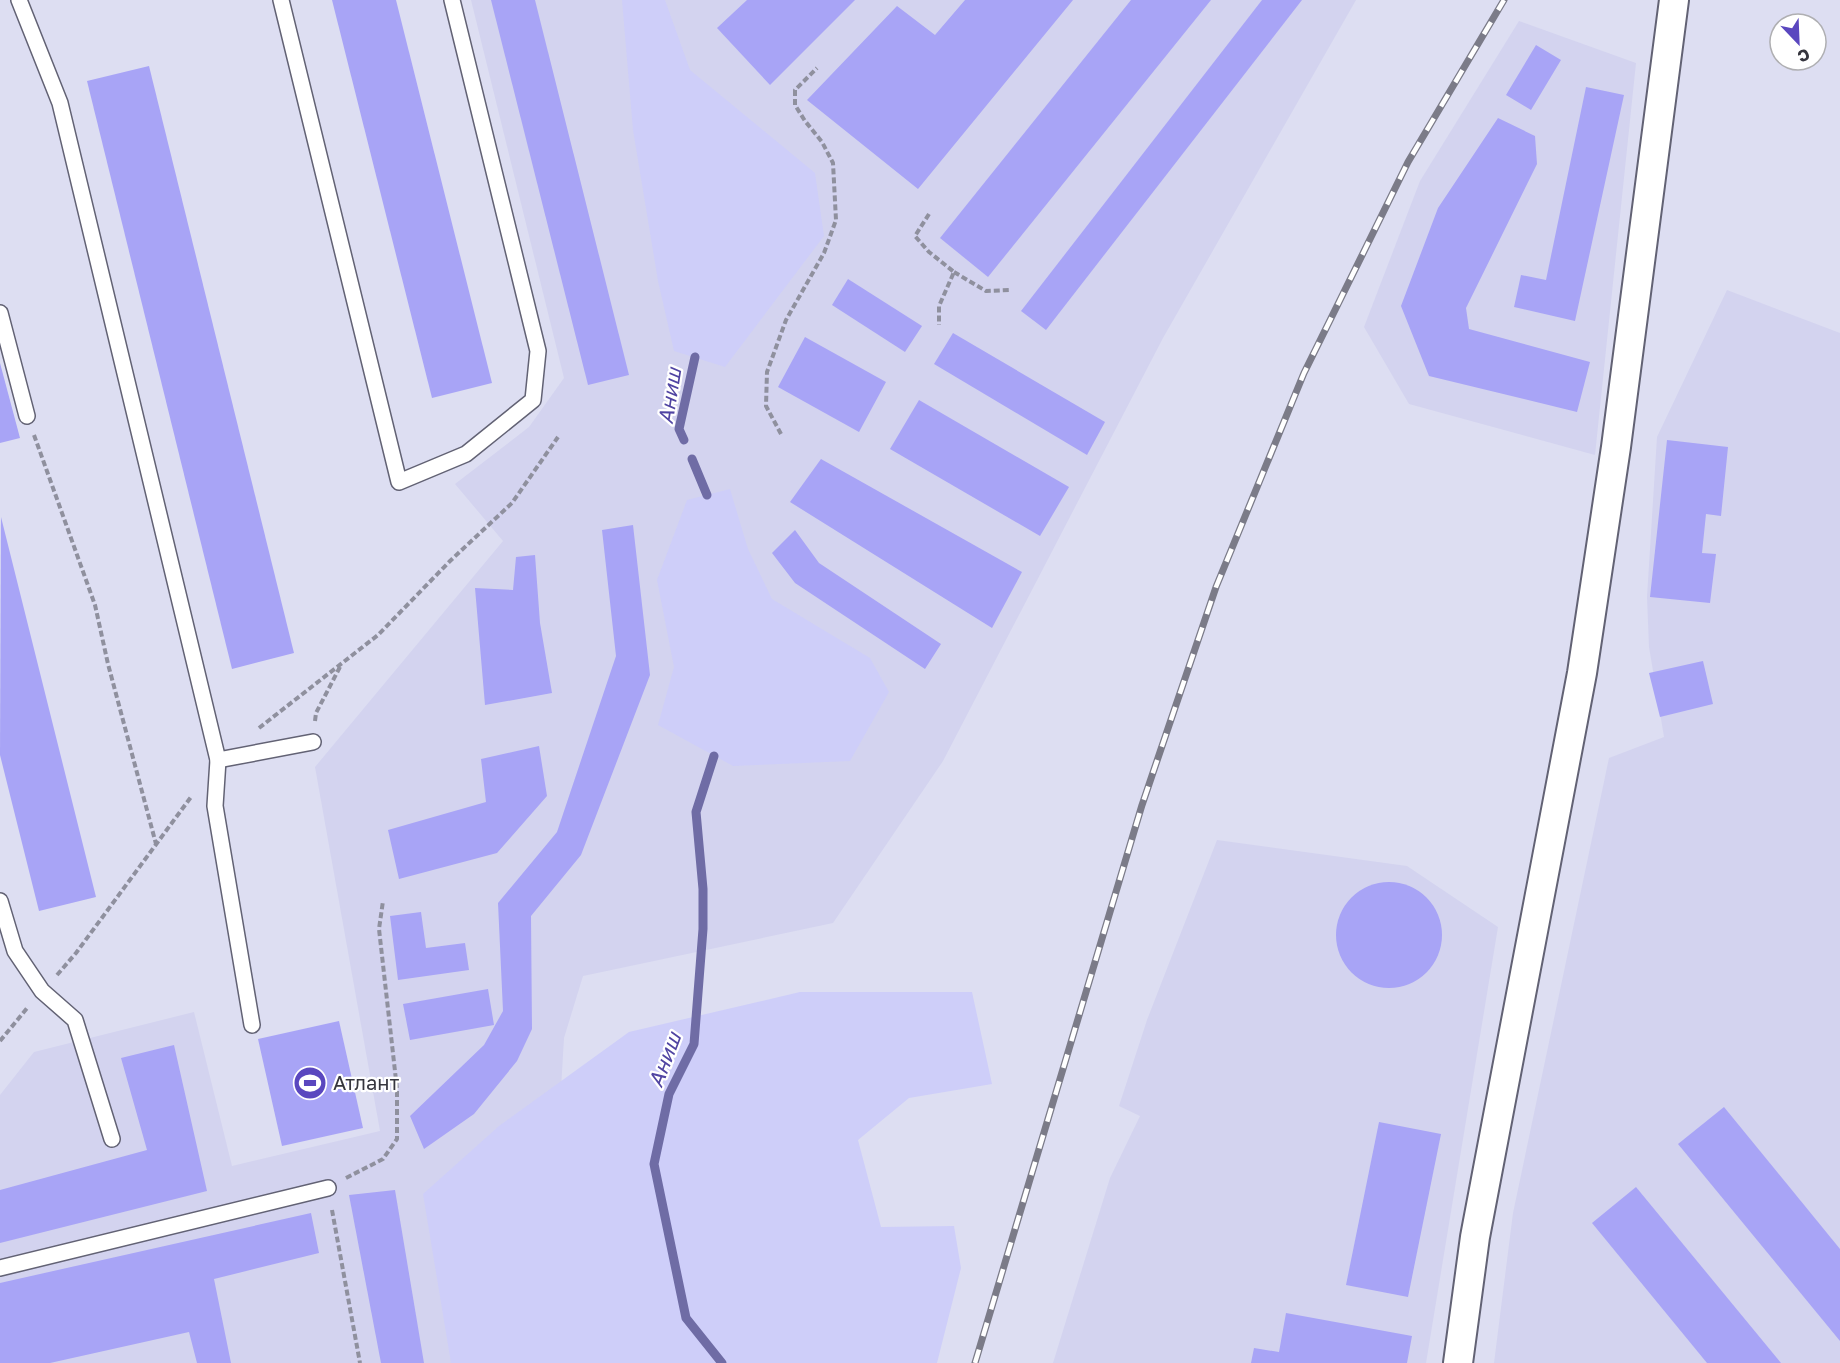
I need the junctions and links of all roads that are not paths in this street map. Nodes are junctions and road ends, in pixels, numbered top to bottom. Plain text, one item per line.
1 (19, 0) edge
2 (281, 0) edge
3 (452, 0) edge
4 (1674, 0) edge
5 (0, 313) edge
6 (27, 416) road end
7 (313, 742) road end
8 (218, 760) junction
9 (0, 900) edge
10 (252, 1025) dead end
11 (112, 1139) dead end
12 (328, 1188) road end
13 (0, 1268) edge
14 (1458, 1363) edge

1 - 8 lane
2 - 3 lane
4 - 14 street
5 - 6 lane
7 - 8 lane
8 - 10 lane
9 - 11 lane
12 - 13 lane

